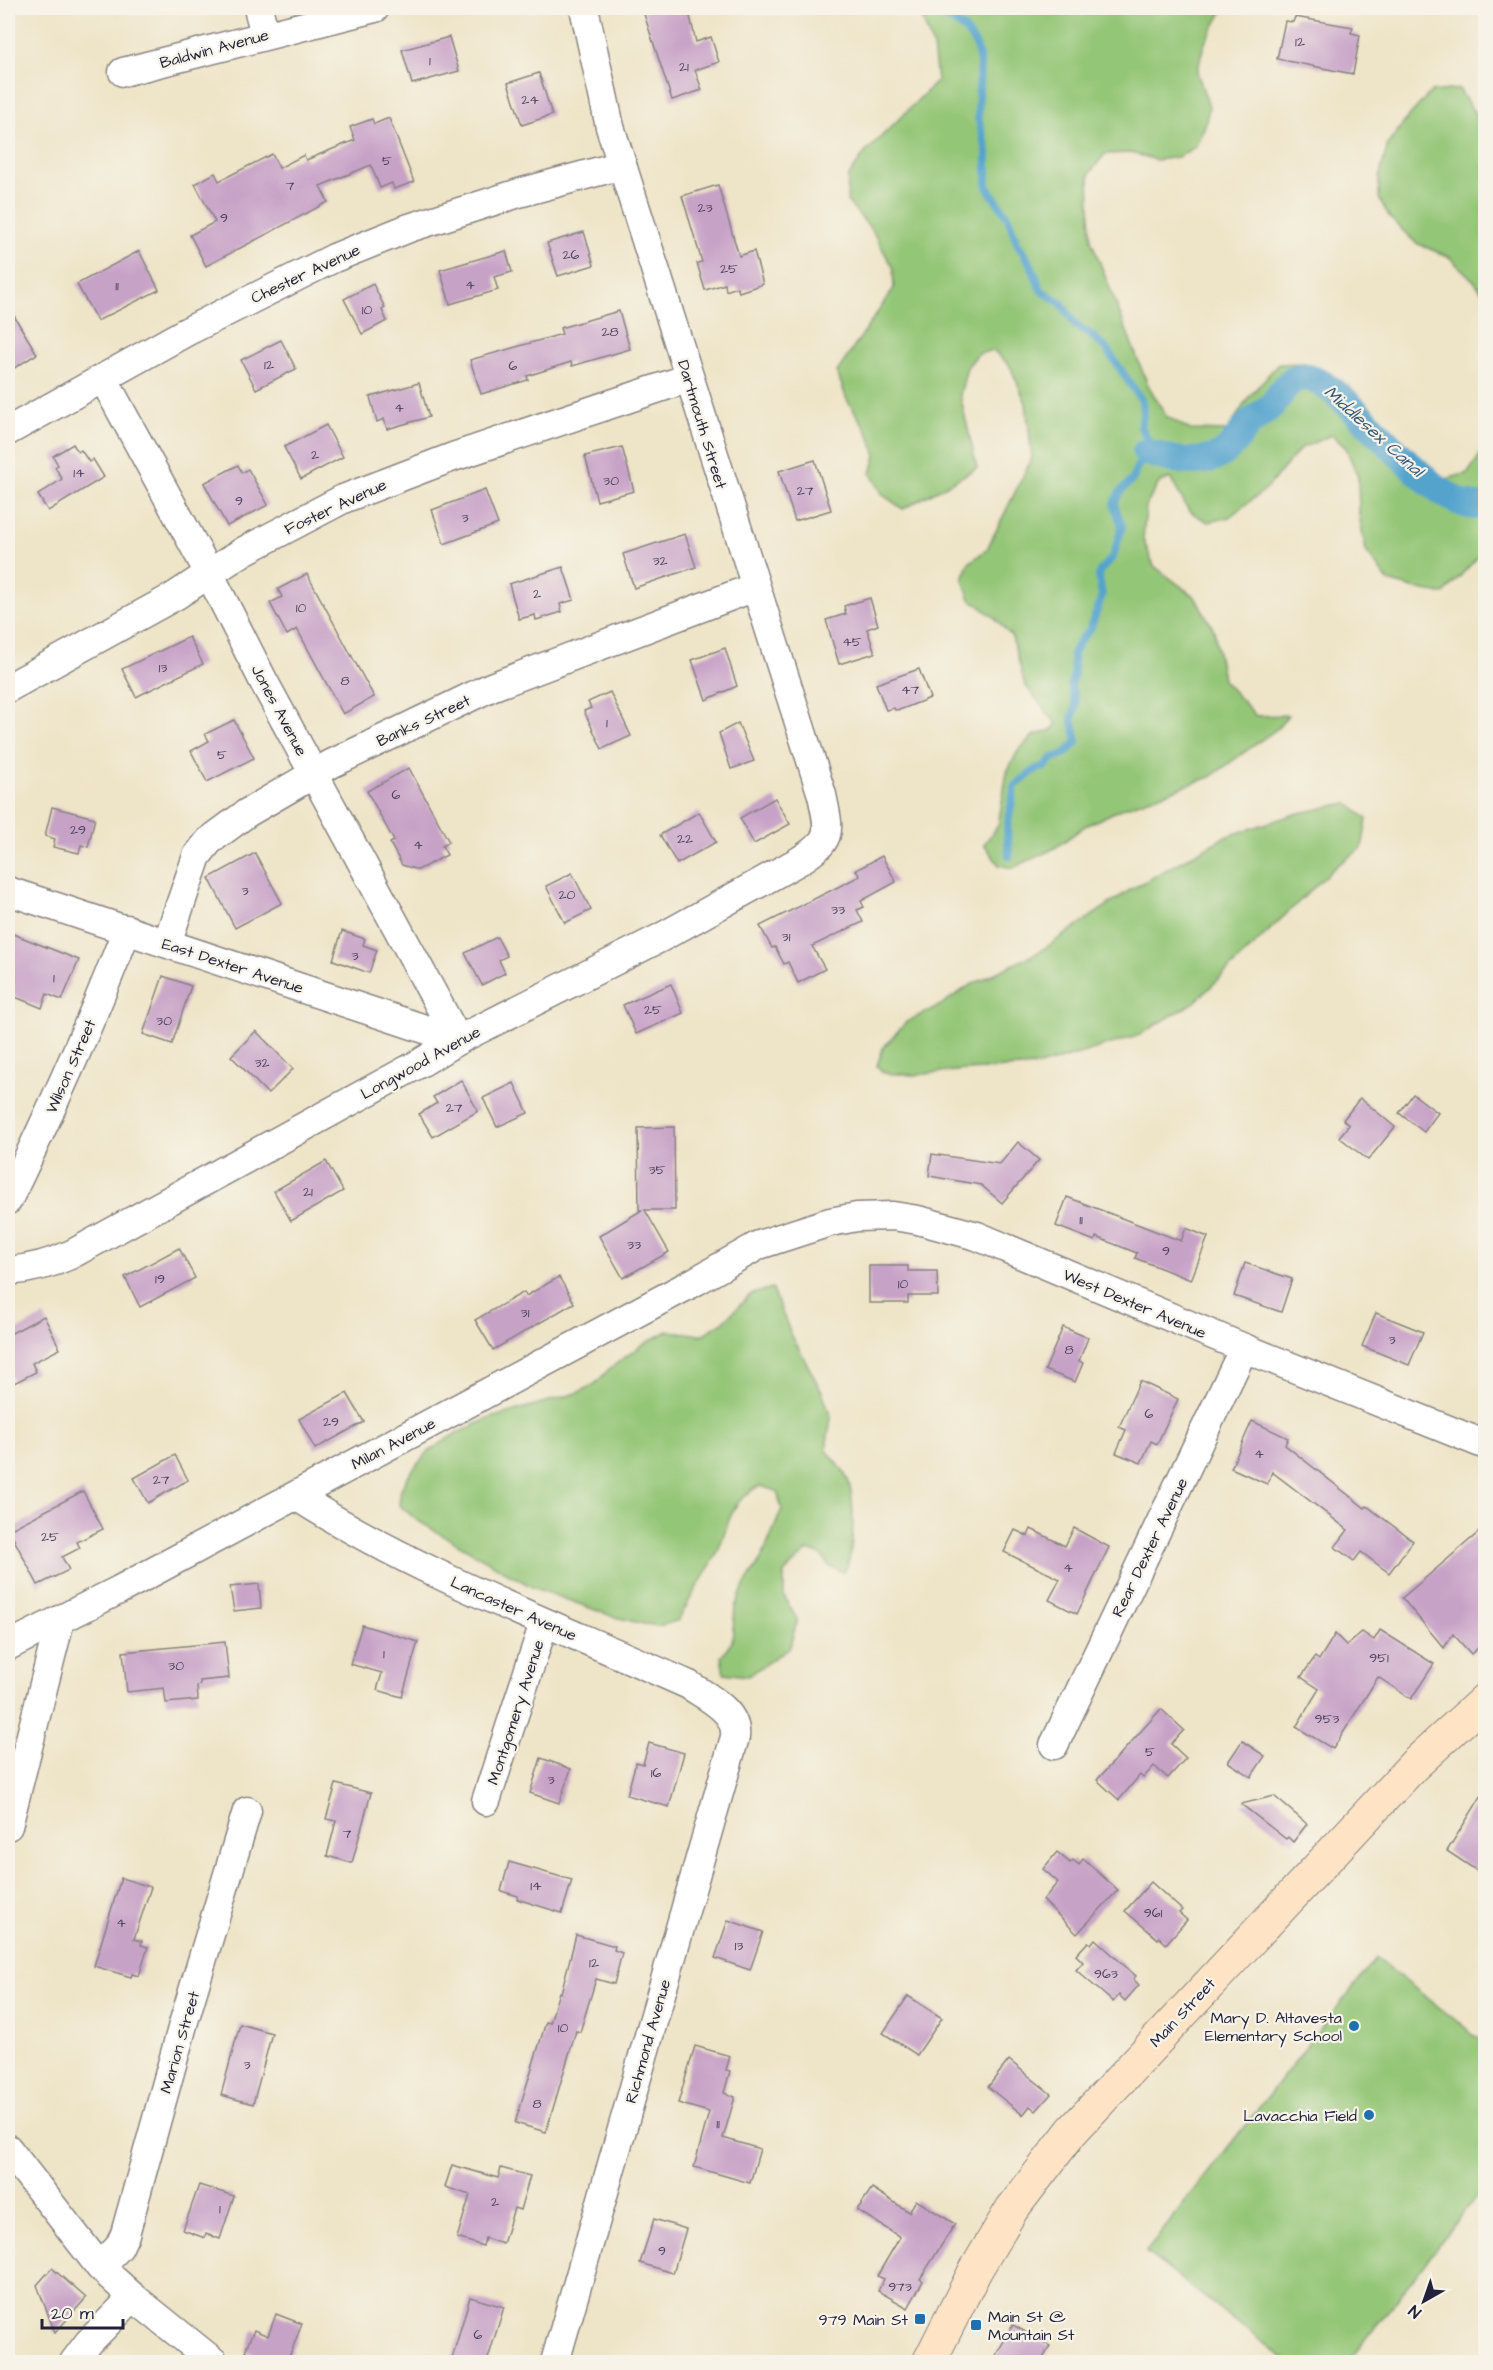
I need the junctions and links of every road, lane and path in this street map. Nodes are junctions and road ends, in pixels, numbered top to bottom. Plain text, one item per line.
1 (375, 8) edge
2 (584, 8) edge
3 (262, 21) edge
4 (123, 72) dead end
5 (622, 165) junction
6 (104, 378) junction
7 (689, 378) junction
8 (8, 431) edge
9 (209, 573) junction
10 (755, 587) junction
11 (8, 688) edge
12 (314, 773) junction
13 (826, 838) joint
14 (8, 891) edge
15 (127, 929) junction
16 (167, 943) junction
17 (458, 1040) junction
18 (8, 1200) edge
19 (777, 1238) joint
20 (8, 1271) edge
21 (1244, 1348) junction
22 (1485, 1444) edge
23 (296, 1496) junction
24 (60, 1621) junction
25 (544, 1623) junction
26 (8, 1646) edge
27 (1485, 1699) edge
28 (732, 1719) joint
29 (1054, 1745) dead end
30 (486, 1801) dead end
31 (247, 1811) dead end
32 (8, 1826) edge
33 (8, 2148) edge
34 (100, 2266) junction
35 (133, 2297) junction
36 (74, 2362) edge
37 (214, 2362) edge
38 (555, 2362) edge
39 (929, 2362) edge

1 - 3 street, Baldwin Avenue
2 - 5 street, Dartmouth Street
3 - 4 street, Baldwin Avenue
5 - 6 street, Chester Avenue
5 - 7 street, Dartmouth Street
6 - 8 street, Chester Avenue
6 - 9 street, Jones Avenue
7 - 9 street, Foster Avenue
7 - 10 street, Dartmouth Street
9 - 11 street, Foster Avenue
9 - 12 street, Jones Avenue
10 - 12 street, Banks Street
10 - 13 street, Dartmouth Street
12 - 16 street, Banks Street
12 - 17 street, Jones Avenue
13 - 17 street, Longwood Avenue
14 - 15 street, East Dexter Avenue
15 - 16 street, East Dexter Avenue
15 - 18 street, Wilson Street
16 - 17 street, East Dexter Avenue
17 - 20 street, Longwood Avenue
19 - 21 street, West Dexter Avenue
19 - 23 street, Milan Avenue
21 - 22 street, West Dexter Avenue
21 - 29 street, Rear Dexter Avenue
23 - 24 street, Milan Avenue
23 - 25 street, Lancaster Avenue
24 - 26 street, Milan Avenue
24 - 32 street
25 - 28 street, Lancaster Avenue
25 - 30 street, Montgomery Avenue
27 - 39 main road, Main Street
28 - 38 street, Richmond Avenue
31 - 34 street, Marion Street
33 - 34 street
34 - 35 street
35 - 36 street
35 - 37 street

